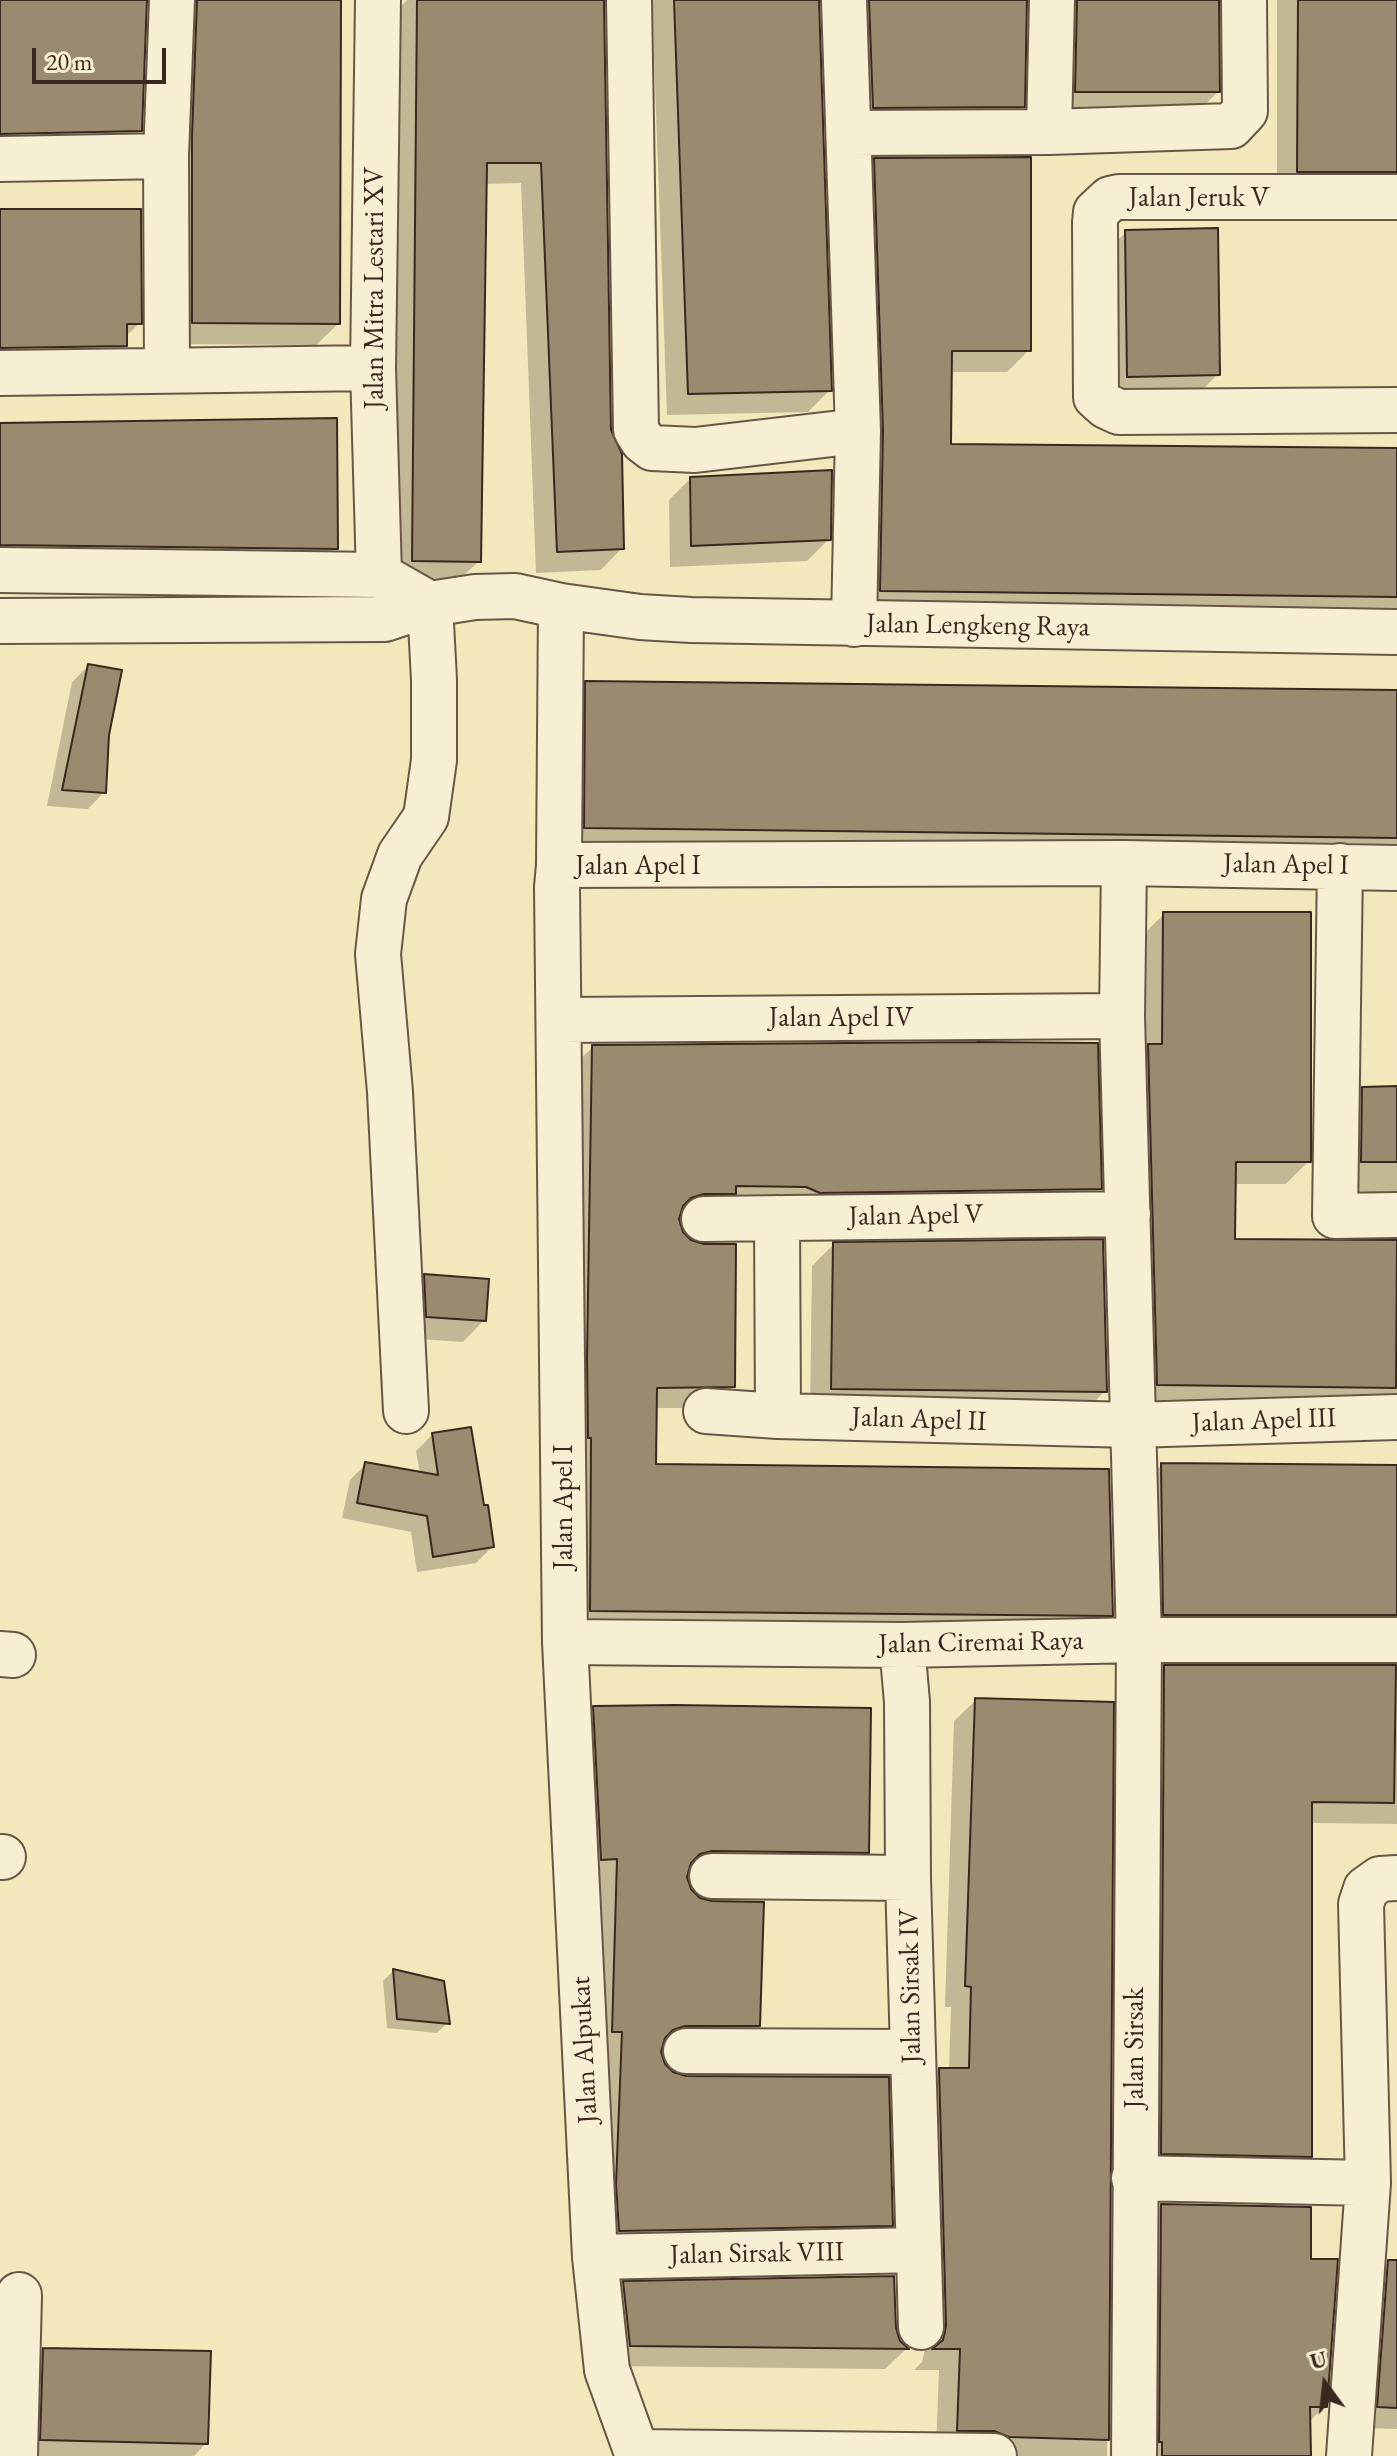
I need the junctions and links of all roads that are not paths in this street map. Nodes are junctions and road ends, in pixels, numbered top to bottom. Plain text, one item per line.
1 (172, 0) edge
2 (378, 0) edge
3 (629, 0) edge
4 (844, 0) edge
5 (1052, 0) edge
6 (1244, 0) edge
7 (1049, 132) junction
8 (849, 133) junction
9 (166, 156) junction
10 (0, 159) edge
11 (1397, 197) edge
12 (373, 368) junction
13 (167, 370) junction
14 (0, 373) edge
15 (1397, 410) edge
16 (858, 431) junction
17 (0, 570) edge
18 (379, 575) junction
19 (430, 604) junction
20 (561, 606) junction
21 (0, 621) edge
22 (854, 624) junction
23 (1397, 632) edge
24 (1124, 863) junction
25 (559, 865) junction
26 (1340, 866) junction
27 (1397, 868) edge
28 (1122, 1016) junction
29 (561, 1020) junction
30 (1128, 1214) junction
31 (1397, 1215) edge
32 (777, 1218) junction
33 (704, 1219) dead end
34 (406, 1411) dead end
35 (706, 1411) dead end
36 (778, 1416) junction
37 (1397, 1417) edge
38 (1132, 1425) junction
39 (1139, 1640) junction
40 (1397, 1640) edge
41 (565, 1642) junction
42 (902, 1645) junction
43 (712, 1876) dead end
44 (908, 1878) junction
45 (1397, 1878) edge
46 (686, 2051) dead end
47 (913, 2052) junction
48 (1134, 2178) junction
49 (1368, 2183) junction
50 (919, 2250) junction
51 (595, 2257) junction
52 (19, 2295) dead end
53 (921, 2327) dead end
54 (638, 2454) edge
55 (15, 2456) edge
56 (994, 2456) edge
57 (1134, 2456) edge
58 (1349, 2456) edge

1 - 9 street
2 - 12 street, Jalan Mitra Lestari XV
3 - 16 street
4 - 8 street
5 - 7 street
6 - 7 street
7 - 8 street
8 - 16 street
9 - 10 street
9 - 13 street
11 - 15 street, Jalan Jeruk V
12 - 13 street
12 - 18 street, Jalan Mitra Lestari XV
13 - 14 street
16 - 22 street
17 - 18 street
18 - 19 street
19 - 20 street, Jalan Lengkeng Raya
19 - 21 street
19 - 34 street
20 - 22 street, Jalan Lengkeng Raya
20 - 25 street
22 - 23 street, Jalan Lengkeng Raya
24 - 25 street, Jalan Apel I
24 - 26 street, Jalan Apel I
24 - 28 street, Jalan Sirsak
25 - 29 street, Jalan Apel I
26 - 27 street, Jalan Apel I
26 - 31 street
28 - 29 street, Jalan Apel IV
28 - 30 street, Jalan Sirsak
29 - 41 street, Jalan Apel I
30 - 32 street, Jalan Apel V
30 - 38 street, Jalan Sirsak
32 - 33 street, Jalan Apel V
32 - 36 street
35 - 36 street, Jalan Apel II
36 - 38 street, Jalan Apel II
37 - 38 street, Jalan Apel III
38 - 39 street, Jalan Sirsak
39 - 40 street, Jalan Ciremai Raya
39 - 42 street, Jalan Ciremai Raya
39 - 48 street, Jalan Sirsak
41 - 42 street, Jalan Ciremai Raya
41 - 51 street, Jalan Alpukat
42 - 44 street, Jalan Sirsak IV
43 - 44 street
44 - 47 street, Jalan Sirsak IV
45 - 49 street
46 - 47 street
47 - 50 street, Jalan Sirsak IV
48 - 49 street
48 - 57 street, Jalan Sirsak
49 - 58 street
50 - 51 street, Jalan Sirsak VIII
50 - 53 street, Jalan Sirsak IV
51 - 54 street, Jalan Alpukat
52 - 55 street
54 - 56 street

